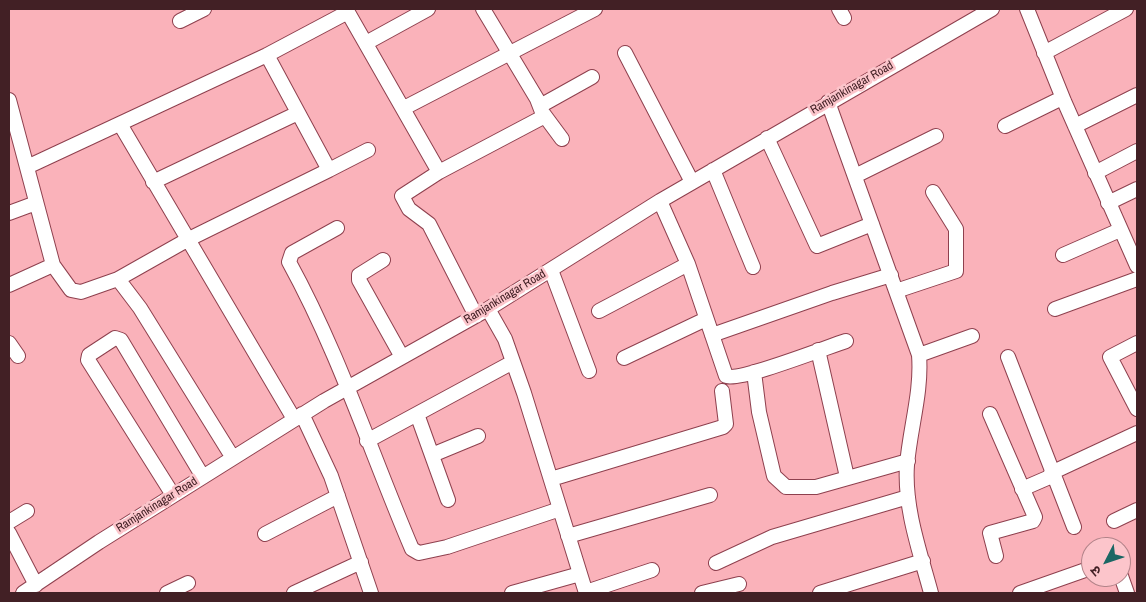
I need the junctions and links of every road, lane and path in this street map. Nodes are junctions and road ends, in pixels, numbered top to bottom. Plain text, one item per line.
1 (204, 9) edge
2 (428, 9) edge
3 (483, 9) edge
4 (595, 9) edge
5 (992, 9) edge
6 (1027, 9) edge
7 (1126, 9) edge
8 (347, 10) edge
9 (576, 12) edge
10 (180, 21) dead end
11 (366, 43) junction
12 (508, 53) junction
13 (625, 53) dead end
14 (1044, 53) junction
15 (267, 56) junction
16 (592, 77) dead end
17 (1137, 95) edge
18 (1062, 98) junction
19 (9, 100) edge
20 (828, 102) junction
21 (404, 108) junction
22 (542, 111) junction
23 (298, 112) junction
24 (120, 124) junction
25 (1005, 126) dead end
26 (1075, 126) junction
27 (936, 136) dead end
28 (562, 138) dead end
29 (767, 138) junction
30 (368, 150) dead end
31 (1137, 151) edge
32 (27, 167) junction
33 (329, 170) junction
34 (713, 170) junction
35 (439, 172) junction
36 (1095, 173) junction
37 (855, 176) junction
38 (153, 182) junction
39 (692, 182) junction
40 (1137, 189) edge
41 (933, 192) dead end
42 (660, 201) junction
43 (36, 203) junction
44 (1108, 203) junction
45 (9, 213) edge
46 (872, 224) junction
47 (337, 228) dead end
48 (1120, 230) junction
49 (187, 240) junction
50 (1133, 246) edge
51 (1063, 255) dead end
52 (383, 260) dead end
53 (53, 264) junction
54 (688, 264) junction
55 (1137, 266) edge
56 (753, 267) dead end
57 (551, 270) junction
58 (891, 275) junction
59 (1137, 278) edge
60 (118, 279) junction
61 (9, 285) edge
62 (896, 291) junction
63 (1055, 309) dead end
64 (599, 311) dead end
65 (482, 312) junction
66 (706, 319) junction
67 (712, 335) junction
68 (972, 336) dead end
69 (846, 341) dead end
70 (9, 343) edge
71 (1137, 343) edge
72 (818, 350) junction
73 (919, 355) junction
74 (18, 356) dead end
75 (402, 357) junction
76 (1008, 357) dead end
77 (624, 358) dead end
78 (513, 362) junction
79 (589, 371) dead end
80 (754, 372) junction
81 (346, 388) junction
82 (722, 391) dead end
83 (1137, 407) edge
84 (417, 414) junction
85 (990, 414) dead end
86 (298, 416) junction
87 (1137, 433) edge
88 (478, 436) dead end
89 (367, 441) junction
90 (432, 455) junction
91 (233, 458) junction
92 (908, 461) junction
93 (1052, 474) junction
94 (203, 476) junction
95 (847, 477) junction
96 (551, 479) junction
97 (1022, 489) junction
98 (710, 494) dead end
99 (173, 495) junction
100 (338, 496) junction
101 (908, 497) junction
102 (448, 500) dead end
103 (560, 509) junction
104 (1137, 510) edge
105 (27, 511) dead end
106 (1114, 521) dead end
107 (9, 522) edge
108 (1074, 527) dead end
109 (9, 533) edge
110 (264, 534) dead end
111 (568, 536) junction
112 (996, 556) dead end
113 (922, 561) junction
114 (361, 562) junction
115 (716, 563) dead end
116 (652, 570) dead end
117 (1081, 572) edge
118 (580, 574) junction
119 (188, 583) dead end
120 (739, 584) dead end
121 (36, 585) junction
122 (858, 587) edge
123 (23, 593) edge
124 (167, 593) edge
125 (294, 593) edge
126 (371, 593) edge
127 (512, 593) edge
128 (586, 593) edge
129 (702, 593) edge
130 (820, 593) edge
131 (931, 593) edge
132 (1020, 593) edge

1 - 10 street
2 - 11 street
3 - 12 street
4 - 9 street
5 - 20 street, Ramjankinagar Road
6 - 14 street
7 - 14 street
8 - 11 street
8 - 15 street
9 - 12 street
11 - 21 street
12 - 21 street
12 - 22 street
13 - 39 street
14 - 18 street
15 - 23 street
15 - 24 street
16 - 22 street
17 - 26 street
18 - 25 street
18 - 26 street
19 - 32 street
20 - 29 street, Ramjankinagar Road
20 - 37 street
21 - 35 street
22 - 28 street
22 - 35 street
23 - 33 street
23 - 38 street
24 - 32 street
24 - 38 street
26 - 36 street
27 - 37 street
29 - 34 street, Ramjankinagar Road
29 - 46 street
30 - 33 street
31 - 36 street
32 - 43 street
33 - 49 street
34 - 39 street, Ramjankinagar Road
34 - 56 street
35 - 65 street
36 - 44 street
37 - 46 street
38 - 49 street
39 - 42 street, Ramjankinagar Road
40 - 44 street
41 - 62 street
42 - 54 street
42 - 57 street, Ramjankinagar Road
43 - 45 street
43 - 53 street
44 - 48 street
46 - 58 street
47 - 81 street
48 - 50 street
48 - 51 street
49 - 60 street
49 - 86 street
50 - 55 street
52 - 75 street
53 - 60 street
53 - 61 street
54 - 64 street
54 - 66 street
57 - 65 street, Ramjankinagar Road
57 - 79 street
58 - 62 street
58 - 67 street
59 - 63 street
60 - 91 street
62 - 73 street
65 - 75 street, Ramjankinagar Road
65 - 78 street
66 - 67 street
66 - 77 street
67 - 80 street
68 - 73 street
69 - 72 street
70 - 74 street
71 - 83 street
72 - 80 street
72 - 95 street
73 - 92 street
75 - 81 street, Ramjankinagar Road
76 - 93 street
78 - 84 street
78 - 96 street
80 - 95 street
81 - 86 street, Ramjankinagar Road
81 - 89 street
82 - 96 street
84 - 89 street
84 - 90 street
85 - 97 street
86 - 91 street, Ramjankinagar Road
86 - 100 street
87 - 93 street
88 - 90 street
89 - 103 street
90 - 102 street
91 - 94 street, Ramjankinagar Road
92 - 95 street
92 - 101 street
93 - 97 street
93 - 108 street
94 - 99 street, Ramjankinagar Road
94 - 99 street
96 - 103 street
97 - 112 street
98 - 111 street
99 - 121 street, Ramjankinagar Road
100 - 110 street
100 - 114 street
101 - 113 street
101 - 115 street
103 - 111 street
104 - 106 street
105 - 107 street
109 - 121 street
111 - 118 street
113 - 122 street
113 - 131 street
114 - 125 street
114 - 126 street
116 - 128 street
117 - 132 street
118 - 127 street
118 - 128 street
119 - 124 street
120 - 129 street
121 - 123 street, Ramjankinagar Road
122 - 130 street

